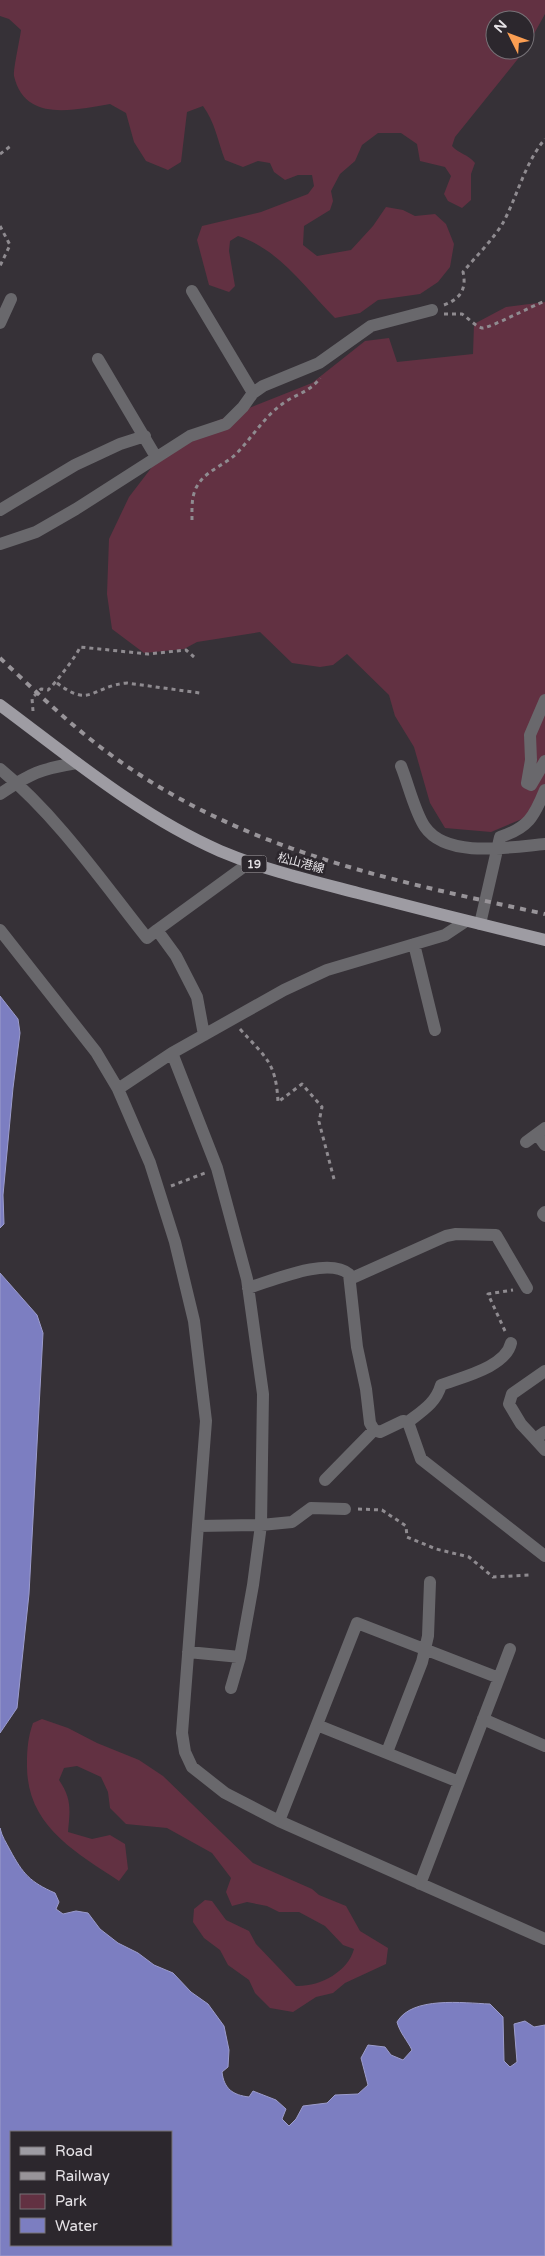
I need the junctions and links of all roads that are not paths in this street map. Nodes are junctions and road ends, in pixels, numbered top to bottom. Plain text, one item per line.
1 (192, 290) dead end
2 (11, 299) dead end
3 (432, 310) road end
4 (0, 323) edge
5 (98, 359) dead end
6 (253, 393) junction
7 (145, 436) junction
8 (156, 457) junction
9 (0, 510) edge
10 (0, 544) edge
11 (545, 700) edge
12 (0, 705) edge
13 (545, 761) edge
14 (77, 763) junction
15 (401, 766) dead end
16 (0, 768) edge
17 (17, 783) junction
18 (545, 790) edge
19 (0, 794) edge
20 (545, 844) edge
21 (498, 848) junction
22 (249, 863) junction
23 (466, 920) junction
24 (480, 924) junction
25 (0, 930) edge
26 (157, 930) junction
27 (545, 940) edge
28 (414, 944) junction
29 (435, 1030) dead end
30 (204, 1035) junction
31 (172, 1053) junction
32 (118, 1089) junction
33 (541, 1131) edge
34 (526, 1142) dead end
35 (545, 1145) edge
36 (545, 1212) edge
37 (545, 1216) edge
38 (350, 1278) junction
39 (248, 1288) junction
40 (527, 1288) road end
41 (511, 1343) road end
42 (545, 1372) edge
43 (408, 1422) junction
44 (374, 1430) junction
45 (540, 1435) edge
46 (545, 1450) edge
47 (325, 1480) dead end
48 (345, 1509) road end
49 (261, 1525) junction
50 (198, 1526) junction
51 (545, 1556) edge
52 (430, 1582) dead end
53 (426, 1649) junction
54 (510, 1649) dead end
55 (188, 1652) junction
56 (240, 1657) junction
57 (499, 1678) junction
58 (231, 1688) dead end
59 (483, 1719) junction
60 (317, 1725) junction
61 (545, 1746) edge
62 (387, 1752) junction
63 (459, 1782) junction
64 (279, 1821) junction
65 (420, 1884) junction
66 (545, 1939) edge

1 - 6 street
2 - 4 street
3 - 6 street
5 - 7 street
6 - 8 street
7 - 8 street
7 - 9 street
8 - 10 street
11 - 13 street
12 - 14 main road, 松山港線 / 19
14 - 17 street
14 - 22 main road, 松山港線 / 19
15 - 21 street
16 - 17 street
17 - 19 street
17 - 26 street
18 - 21 street
20 - 21 street
21 - 24 street
22 - 23 main road, 松山港線 / 19
22 - 26 street
23 - 24 main road, 松山港線 / 19
23 - 28 street
24 - 27 main road, 松山港線 / 19
25 - 32 street
26 - 30 street
28 - 29 street
28 - 30 street
30 - 31 street
31 - 32 street
31 - 39 street
32 - 50 street
33 - 34 street
33 - 35 street
36 - 37 street
38 - 39 street
38 - 40 street
38 - 44 street
39 - 49 street
41 - 43 street
42 - 45 street
43 - 44 street
43 - 51 street
44 - 47 street
45 - 46 street
48 - 49 street
49 - 50 street
49 - 56 street
50 - 55 street
52 - 53 street
53 - 57 street
53 - 60 street
53 - 62 street
54 - 57 street
55 - 56 street
55 - 64 street
56 - 58 street
57 - 59 street
59 - 61 street
59 - 63 street
60 - 62 street
60 - 64 street
62 - 63 street
63 - 65 street
64 - 65 street
65 - 66 street

